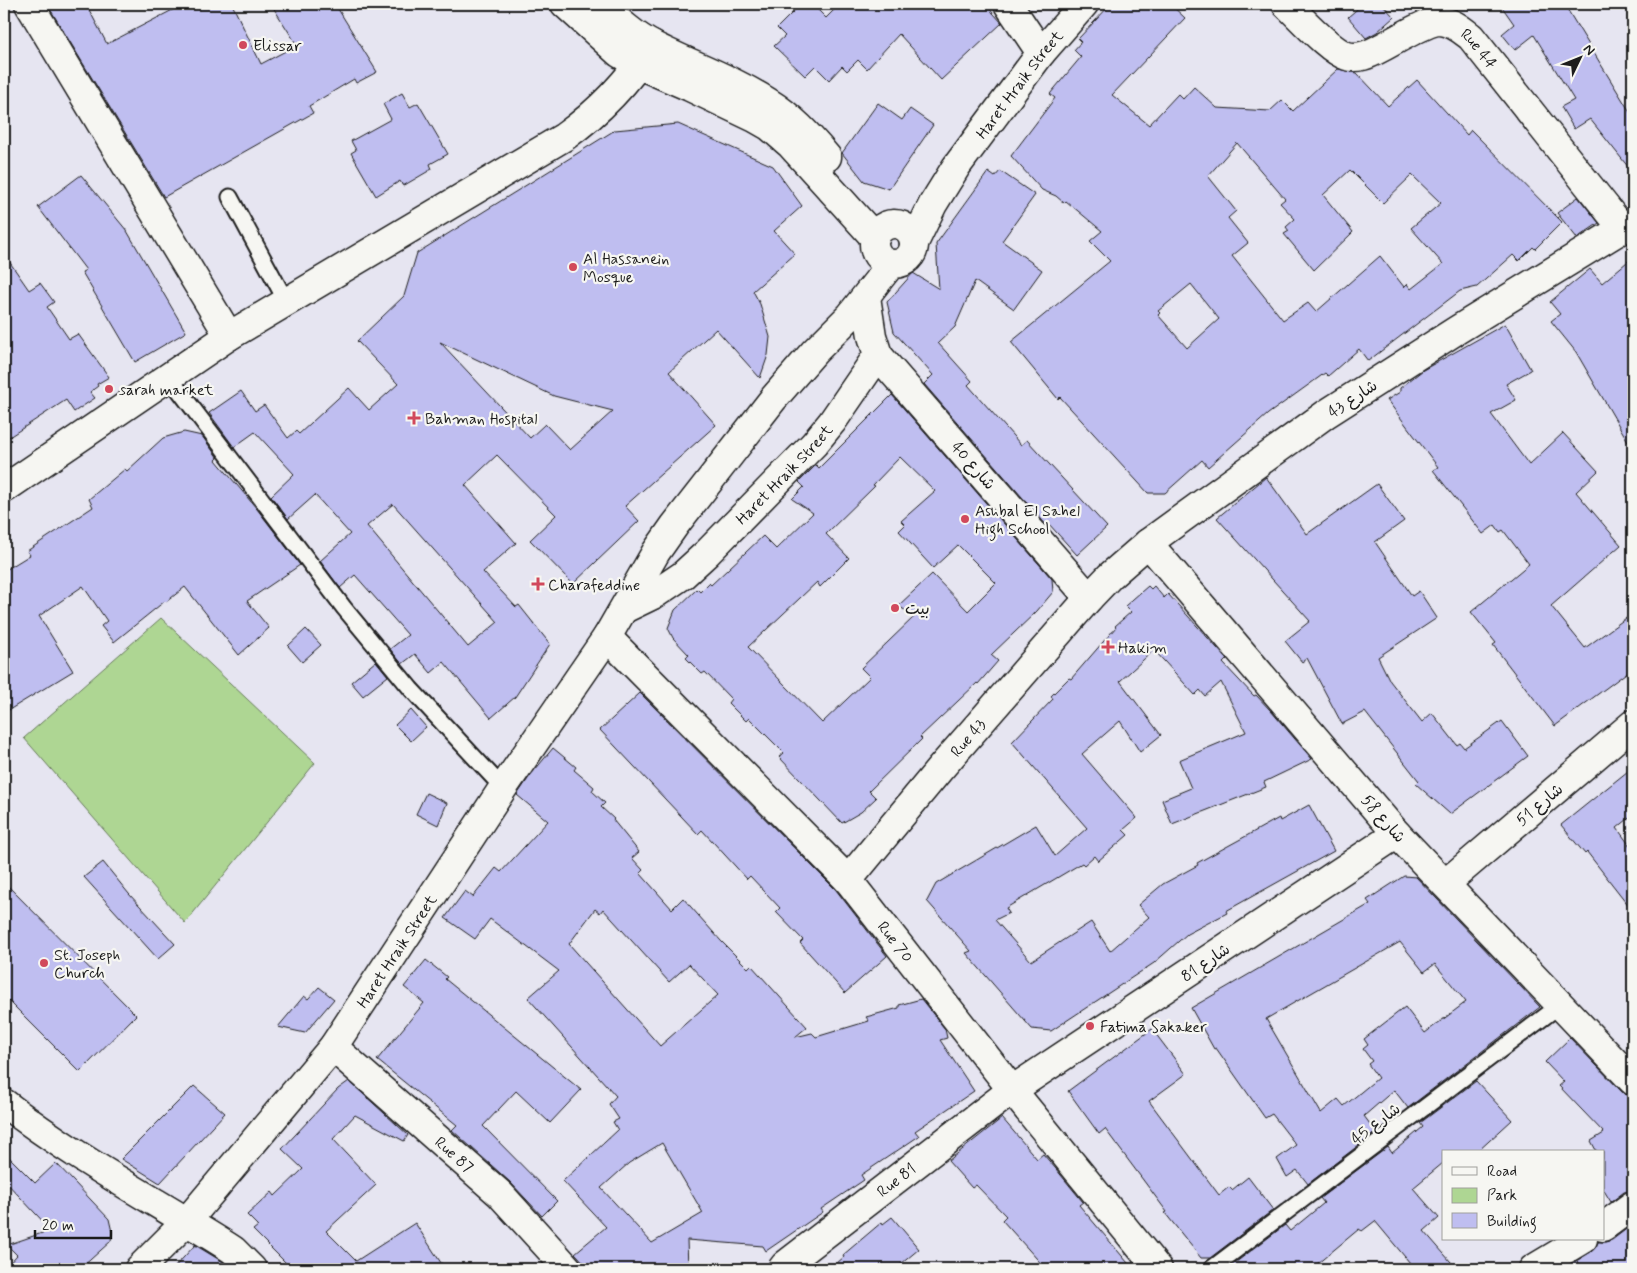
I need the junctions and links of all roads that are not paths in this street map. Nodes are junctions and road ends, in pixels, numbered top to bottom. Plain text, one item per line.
1 (29, 4) edge
2 (565, 4) edge
3 (600, 4) edge
4 (1008, 4) edge
5 (1084, 4) edge
6 (1286, 4) edge
7 (1041, 53) junction
8 (646, 55) junction
9 (230, 197) dead end
10 (1628, 226) edge
11 (893, 233) junction
12 (866, 297) junction
13 (286, 302) junction
14 (230, 336) junction
15 (878, 355) junction
16 (169, 377) junction
17 (4, 489) edge
18 (1148, 543) junction
19 (1089, 598) junction
20 (624, 609) junction
21 (607, 637) junction
22 (1633, 724) edge
23 (503, 788) junction
24 (1397, 834) junction
25 (848, 880) junction
26 (1445, 884) junction
27 (1560, 1004) junction
28 (333, 1047) junction
29 (1633, 1081) edge
30 (1012, 1090) junction
31 (4, 1103) edge
32 (1633, 1205) edge
33 (187, 1221) junction
34 (1604, 1226) edge
35 (1581, 1240) edge
36 (139, 1269) edge
37 (252, 1269) edge
38 (568, 1269) edge
39 (782, 1269) edge
40 (1158, 1269) edge
41 (1211, 1269) edge
42 (1533, 1269) edge

1 - 14 street
2 - 8 street
3 - 8 street
4 - 7 street
5 - 7 street, Haret Hraik Street
6 - 10 street, Rue 44
7 - 11 street, Haret Hraik Street
8 - 11 street
8 - 13 street
9 - 13 lane
10 - 18 street, شارع 43
11 - 12 street, Haret Hraik Street
12 - 15 street
12 - 20 street, Haret Hraik Street
13 - 14 street
14 - 16 street
15 - 19 street, شارع 40
15 - 20 street, Haret Hraik Street
16 - 17 street
16 - 23 lane
18 - 19 street, شارع 43
18 - 24 street, شارع 58
19 - 25 street, Rue 43
20 - 21 street, Haret Hraik Street
21 - 23 street, Haret Hraik Street
21 - 25 street, Rue 70
22 - 26 street, شارع 51
23 - 28 street, Haret Hraik Street
24 - 26 street, شارع 58
24 - 30 street, شارع 81
25 - 30 street, Rue 70
26 - 27 street, شارع 58
27 - 29 street, شارع 58
27 - 41 lane, شارع 45
28 - 33 street, Haret Hraik Street
28 - 38 street, Rue 87
30 - 39 street, Rue 81
30 - 40 street, Rue 70
31 - 33 street
32 - 34 street
33 - 36 street, Haret Hraik Street
33 - 37 street
35 - 42 street

